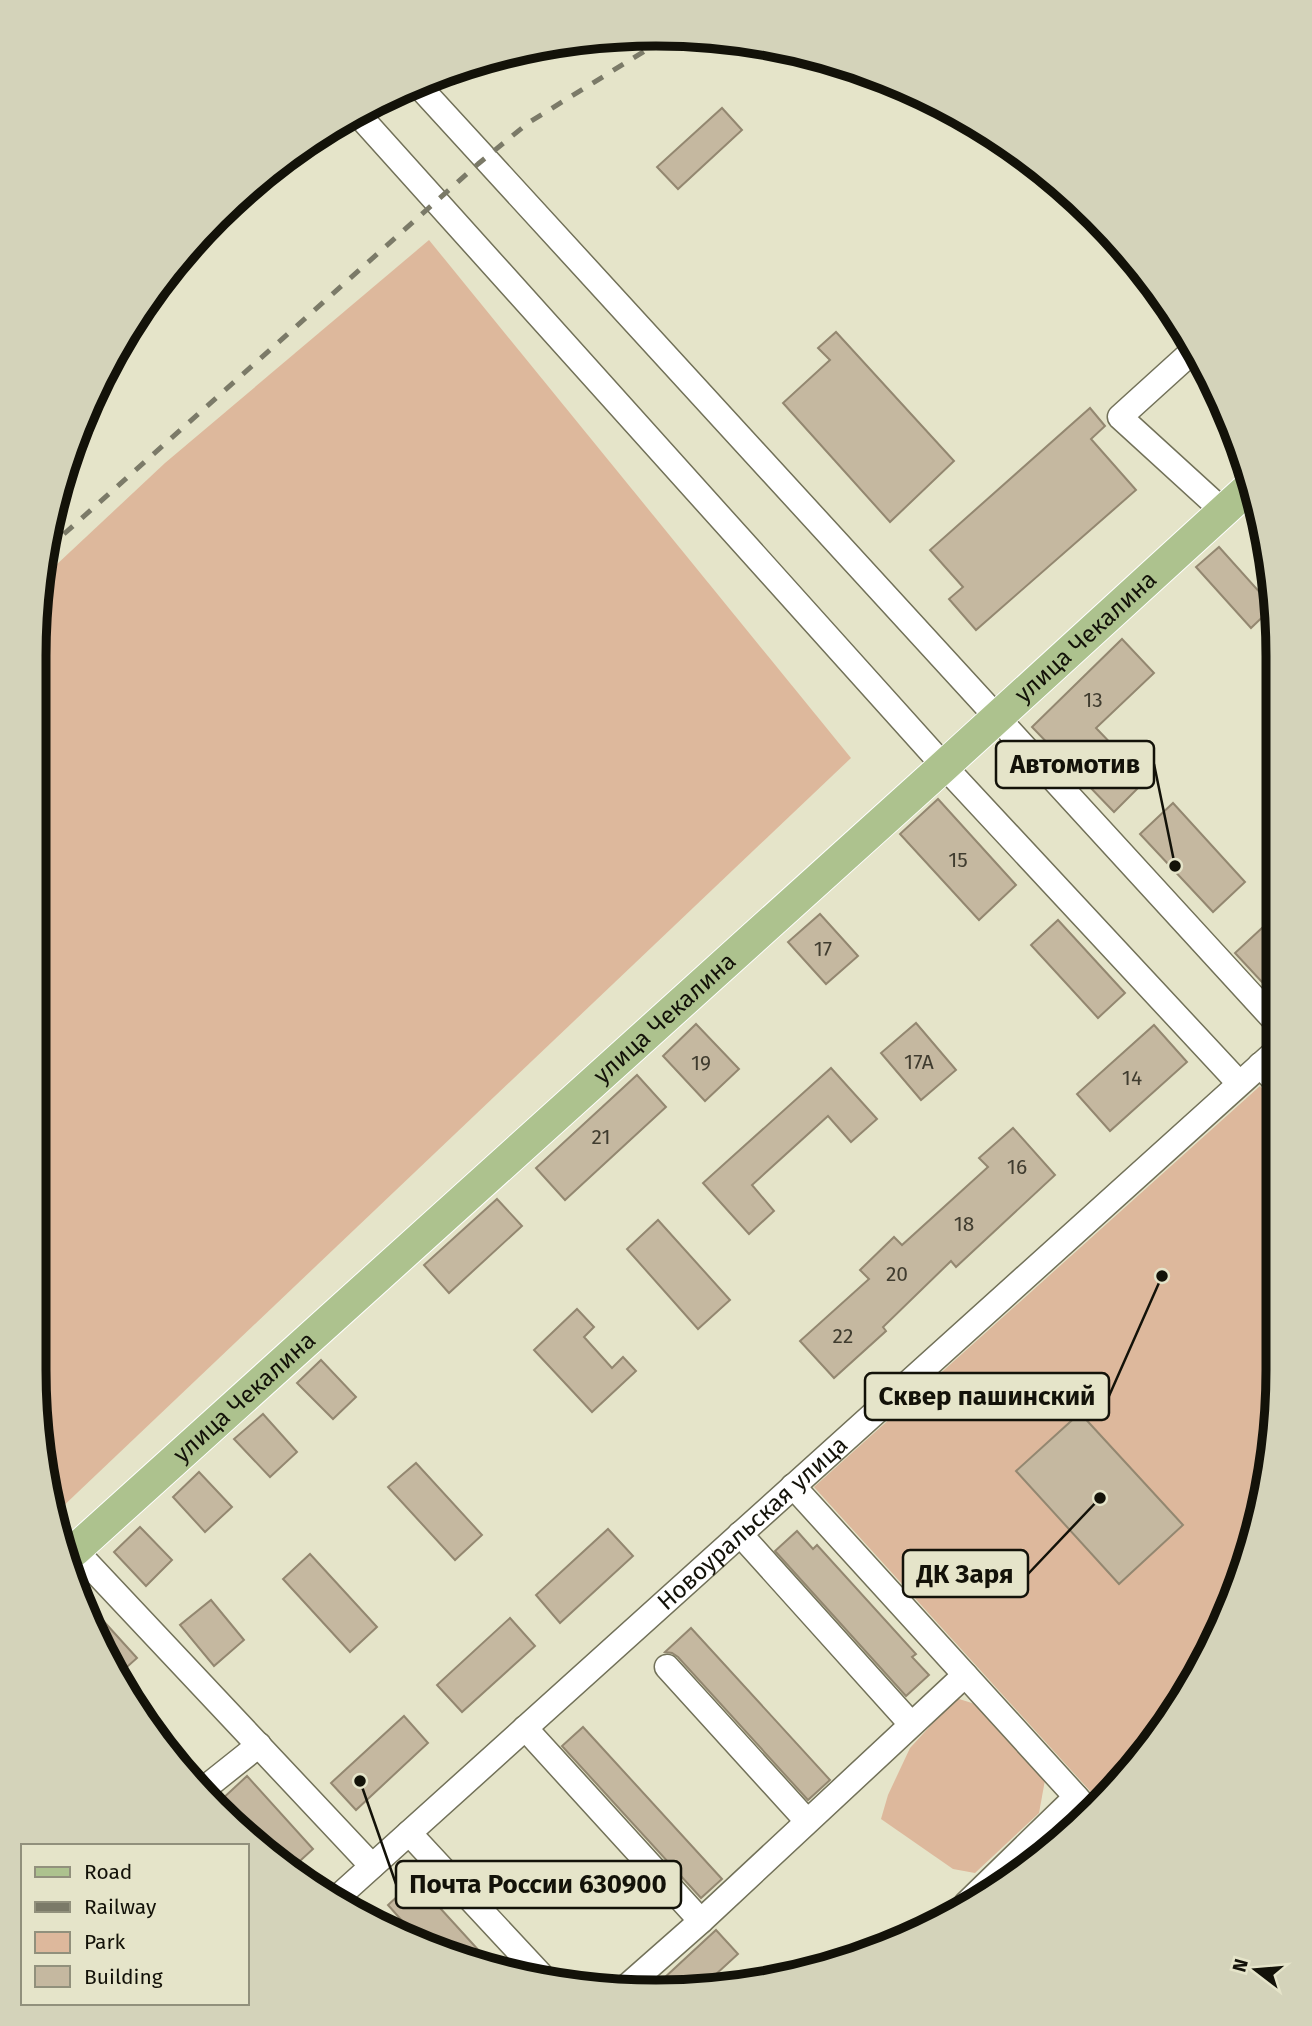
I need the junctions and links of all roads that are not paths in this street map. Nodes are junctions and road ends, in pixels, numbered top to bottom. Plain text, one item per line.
1 (423, 92) edge
2 (363, 120) edge
3 (1188, 356) edge
4 (1244, 492) edge
5 (1223, 512) junction
6 (997, 718) junction
7 (944, 766) junction
8 (1266, 1010) edge
9 (1266, 1068) edge
10 (1239, 1083) junction
11 (793, 1486) junction
12 (740, 1534) junction
13 (73, 1551) edge
14 (76, 1560) edge
15 (667, 1667) dead end
16 (965, 1675) junction
17 (911, 1724) junction
18 (525, 1728) junction
19 (259, 1745) junction
20 (208, 1785) edge
21 (1082, 1804) edge
22 (807, 1821) junction
23 (410, 1833) junction
24 (1032, 1850) edge
25 (372, 1866) junction
26 (342, 1893) edge
27 (701, 1921) junction
28 (535, 1969) edge
29 (635, 1979) edge

1 - 6 street
2 - 7 street
3 - 5 street
4 - 5 main road, улица Чекалина
5 - 6 main road, улица Чекалина
6 - 7 main road, улица Чекалина
6 - 8 street
7 - 10 street
7 - 13 main road, улица Чекалина
9 - 10 street, Новоуральская улица
10 - 11 street, Новоуральская улица
11 - 12 street, Новоуральская улица
11 - 16 street
12 - 17 street
12 - 18 street, Новоуральская улица
14 - 19 street
15 - 22 street
16 - 17 street
16 - 21 street
17 - 22 street
18 - 23 street, Новоуральская улица
18 - 27 street
19 - 20 street
19 - 25 street
21 - 24 street
22 - 27 street
23 - 25 street, Новоуральская улица
23 - 28 street
25 - 26 street, Новоуральская улица
27 - 29 street

